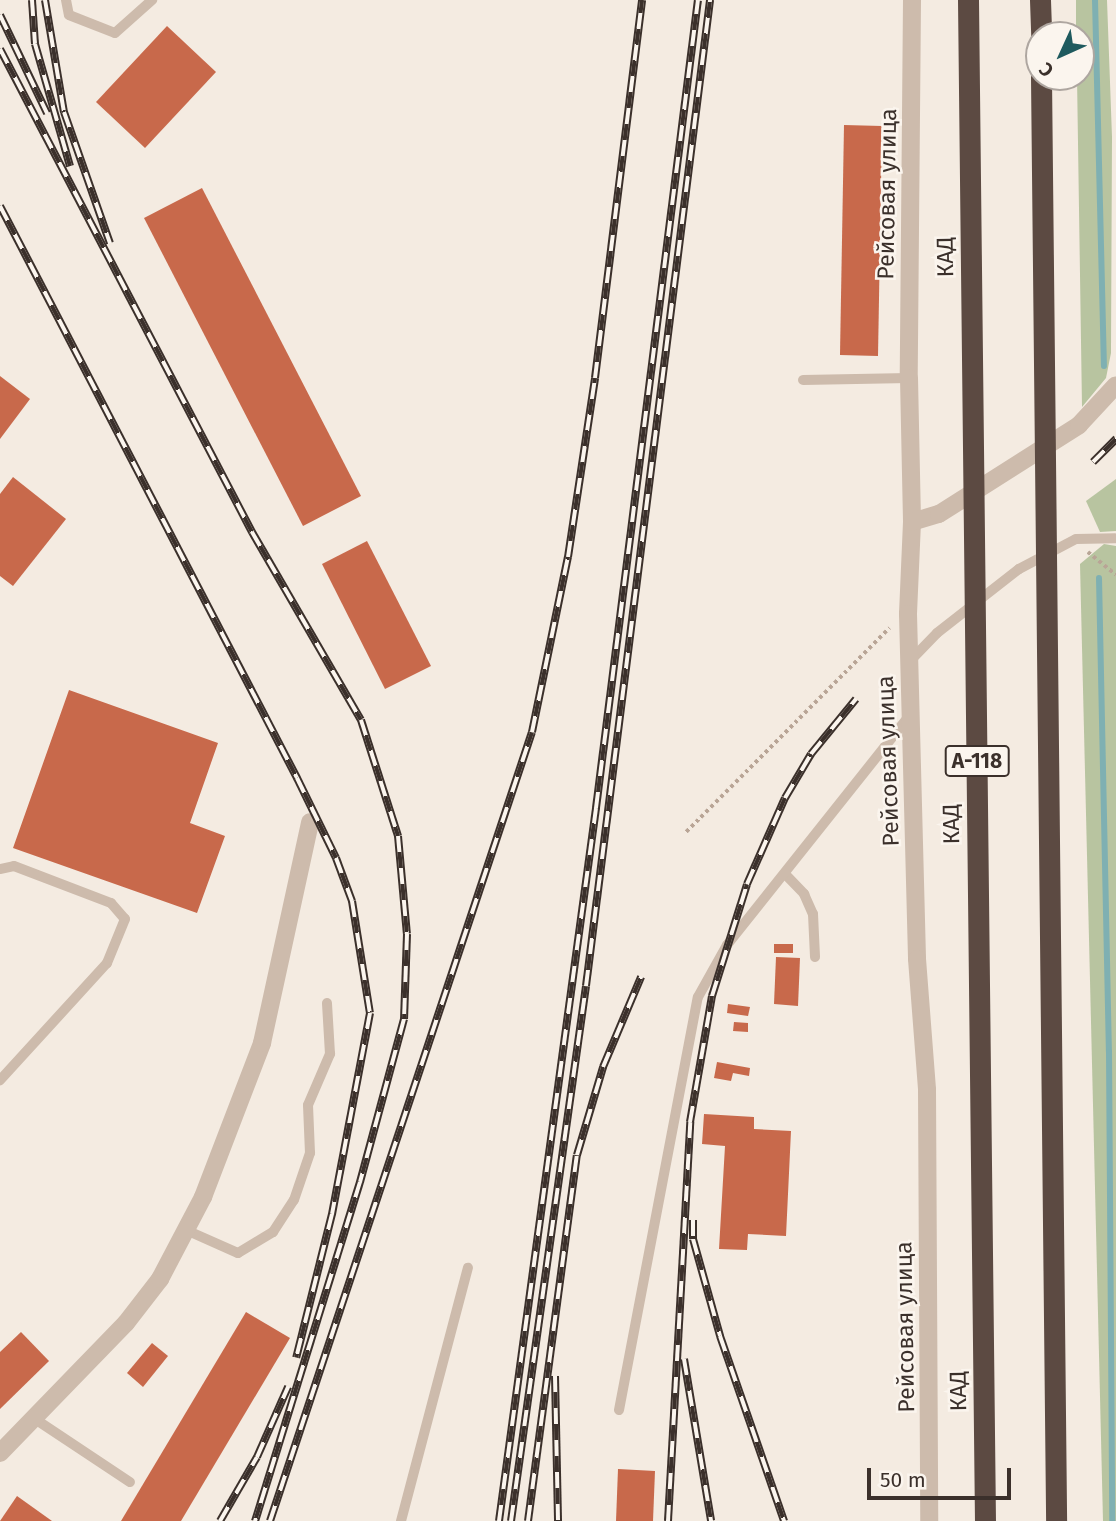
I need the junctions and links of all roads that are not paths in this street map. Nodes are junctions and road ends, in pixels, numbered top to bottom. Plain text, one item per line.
1 (66, 0) edge
2 (152, 0) edge
3 (912, 0) edge
4 (968, 0) edge
5 (1040, 0) edge
6 (1041, 21) edge
7 (1041, 91) edge
8 (909, 378) junction
9 (803, 380) dead end
10 (1116, 385) edge
11 (912, 522) junction
12 (1115, 538) edge
13 (910, 661) junction
14 (913, 712) junction
15 (310, 822) dead end
16 (0, 869) edge
17 (785, 874) junction
18 (815, 957) dead end
19 (327, 1003) dead end
20 (0, 1080) edge
21 (186, 1230) junction
22 (468, 1268) dead end
23 (619, 1410) dead end
24 (35, 1419) junction
25 (0, 1453) edge
26 (130, 1482) dead end
27 (401, 1521) edge
28 (929, 1521) edge
29 (985, 1521) edge
30 (1056, 1521) edge

1 - 2 lane
3 - 8 street, Рейсовая улица
4 - 29 highway, КАД / А-118, bridge
5 - 6 highway
7 - 30 highway, bridge
8 - 9 lane
8 - 11 street, Рейсовая улица
10 - 11 street
11 - 13 street, Рейсовая улица
12 - 13 lane
13 - 14 street, Рейсовая улица
14 - 17 lane
14 - 28 street, Рейсовая улица
15 - 21 street
16 - 20 lane
17 - 18 lane
17 - 23 lane
19 - 21 lane
21 - 24 street
22 - 27 lane
24 - 25 street
24 - 26 lane

